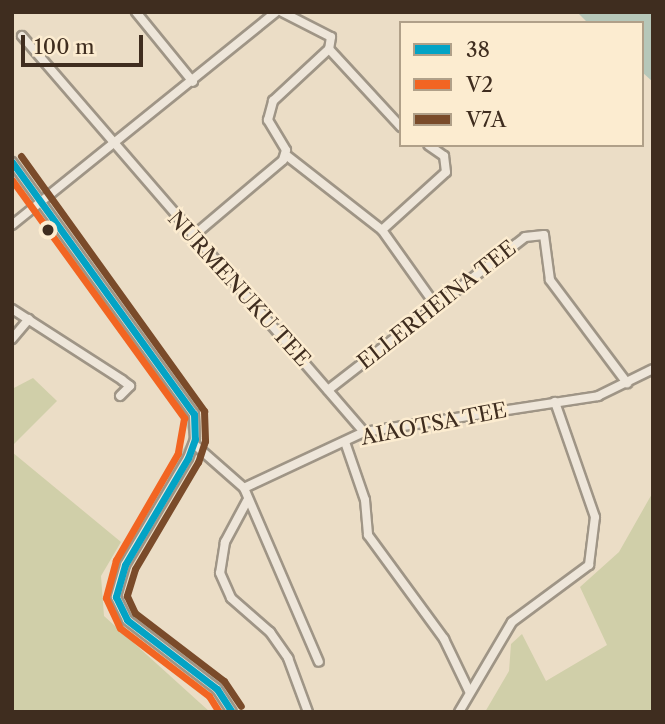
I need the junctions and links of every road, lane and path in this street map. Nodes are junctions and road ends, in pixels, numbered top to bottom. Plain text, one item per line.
1 (136, 12) edge
2 (276, 12) edge
3 (282, 12) edge
4 (22, 36) dead end
5 (329, 49) junction
6 (193, 82) junction
7 (399, 125) edge
8 (113, 146) junction
9 (431, 147) edge
10 (286, 155) junction
11 (12, 162) edge
12 (41, 202) junction
13 (12, 226) edge
14 (382, 230) junction
15 (192, 237) junction
16 (436, 306) junction
17 (12, 309) edge
18 (29, 319) junction
19 (12, 339) edge
20 (653, 369) edge
21 (627, 383) junction
22 (328, 390) junction
23 (120, 396) dead end
24 (555, 402) junction
25 (364, 432) junction
26 (345, 442) junction
27 (194, 444) junction
28 (244, 488) junction
29 (247, 500) junction
30 (319, 662) dead end
31 (469, 691) junction
32 (232, 712) edge
33 (307, 712) edge
34 (459, 712) edge

1 - 6 street
2 - 6 street
3 - 5 street
4 - 8 street, NURMENUKU TEE
5 - 7 street
5 - 10 street
6 - 8 street
8 - 12 street
8 - 15 street, NURMENUKU TEE
9 - 14 street
10 - 14 street
10 - 15 street
11 - 12 street
12 - 13 street
12 - 27 street
14 - 16 street
15 - 22 street, NURMENUKU TEE
16 - 21 street, ELLERHEINA TEE
16 - 22 street, ELLERHEINA TEE
17 - 18 street
18 - 19 street
18 - 23 street
20 - 21 street, AIAOTSA TEE
21 - 24 street, AIAOTSA TEE
22 - 25 street, NURMENUKU TEE
24 - 25 street, AIAOTSA TEE
24 - 31 street
25 - 26 street, AIAOTSA TEE
26 - 28 street, AIAOTSA TEE
26 - 31 street
27 - 28 street
27 - 32 street
28 - 29 street
29 - 30 street
29 - 33 street
31 - 34 street

